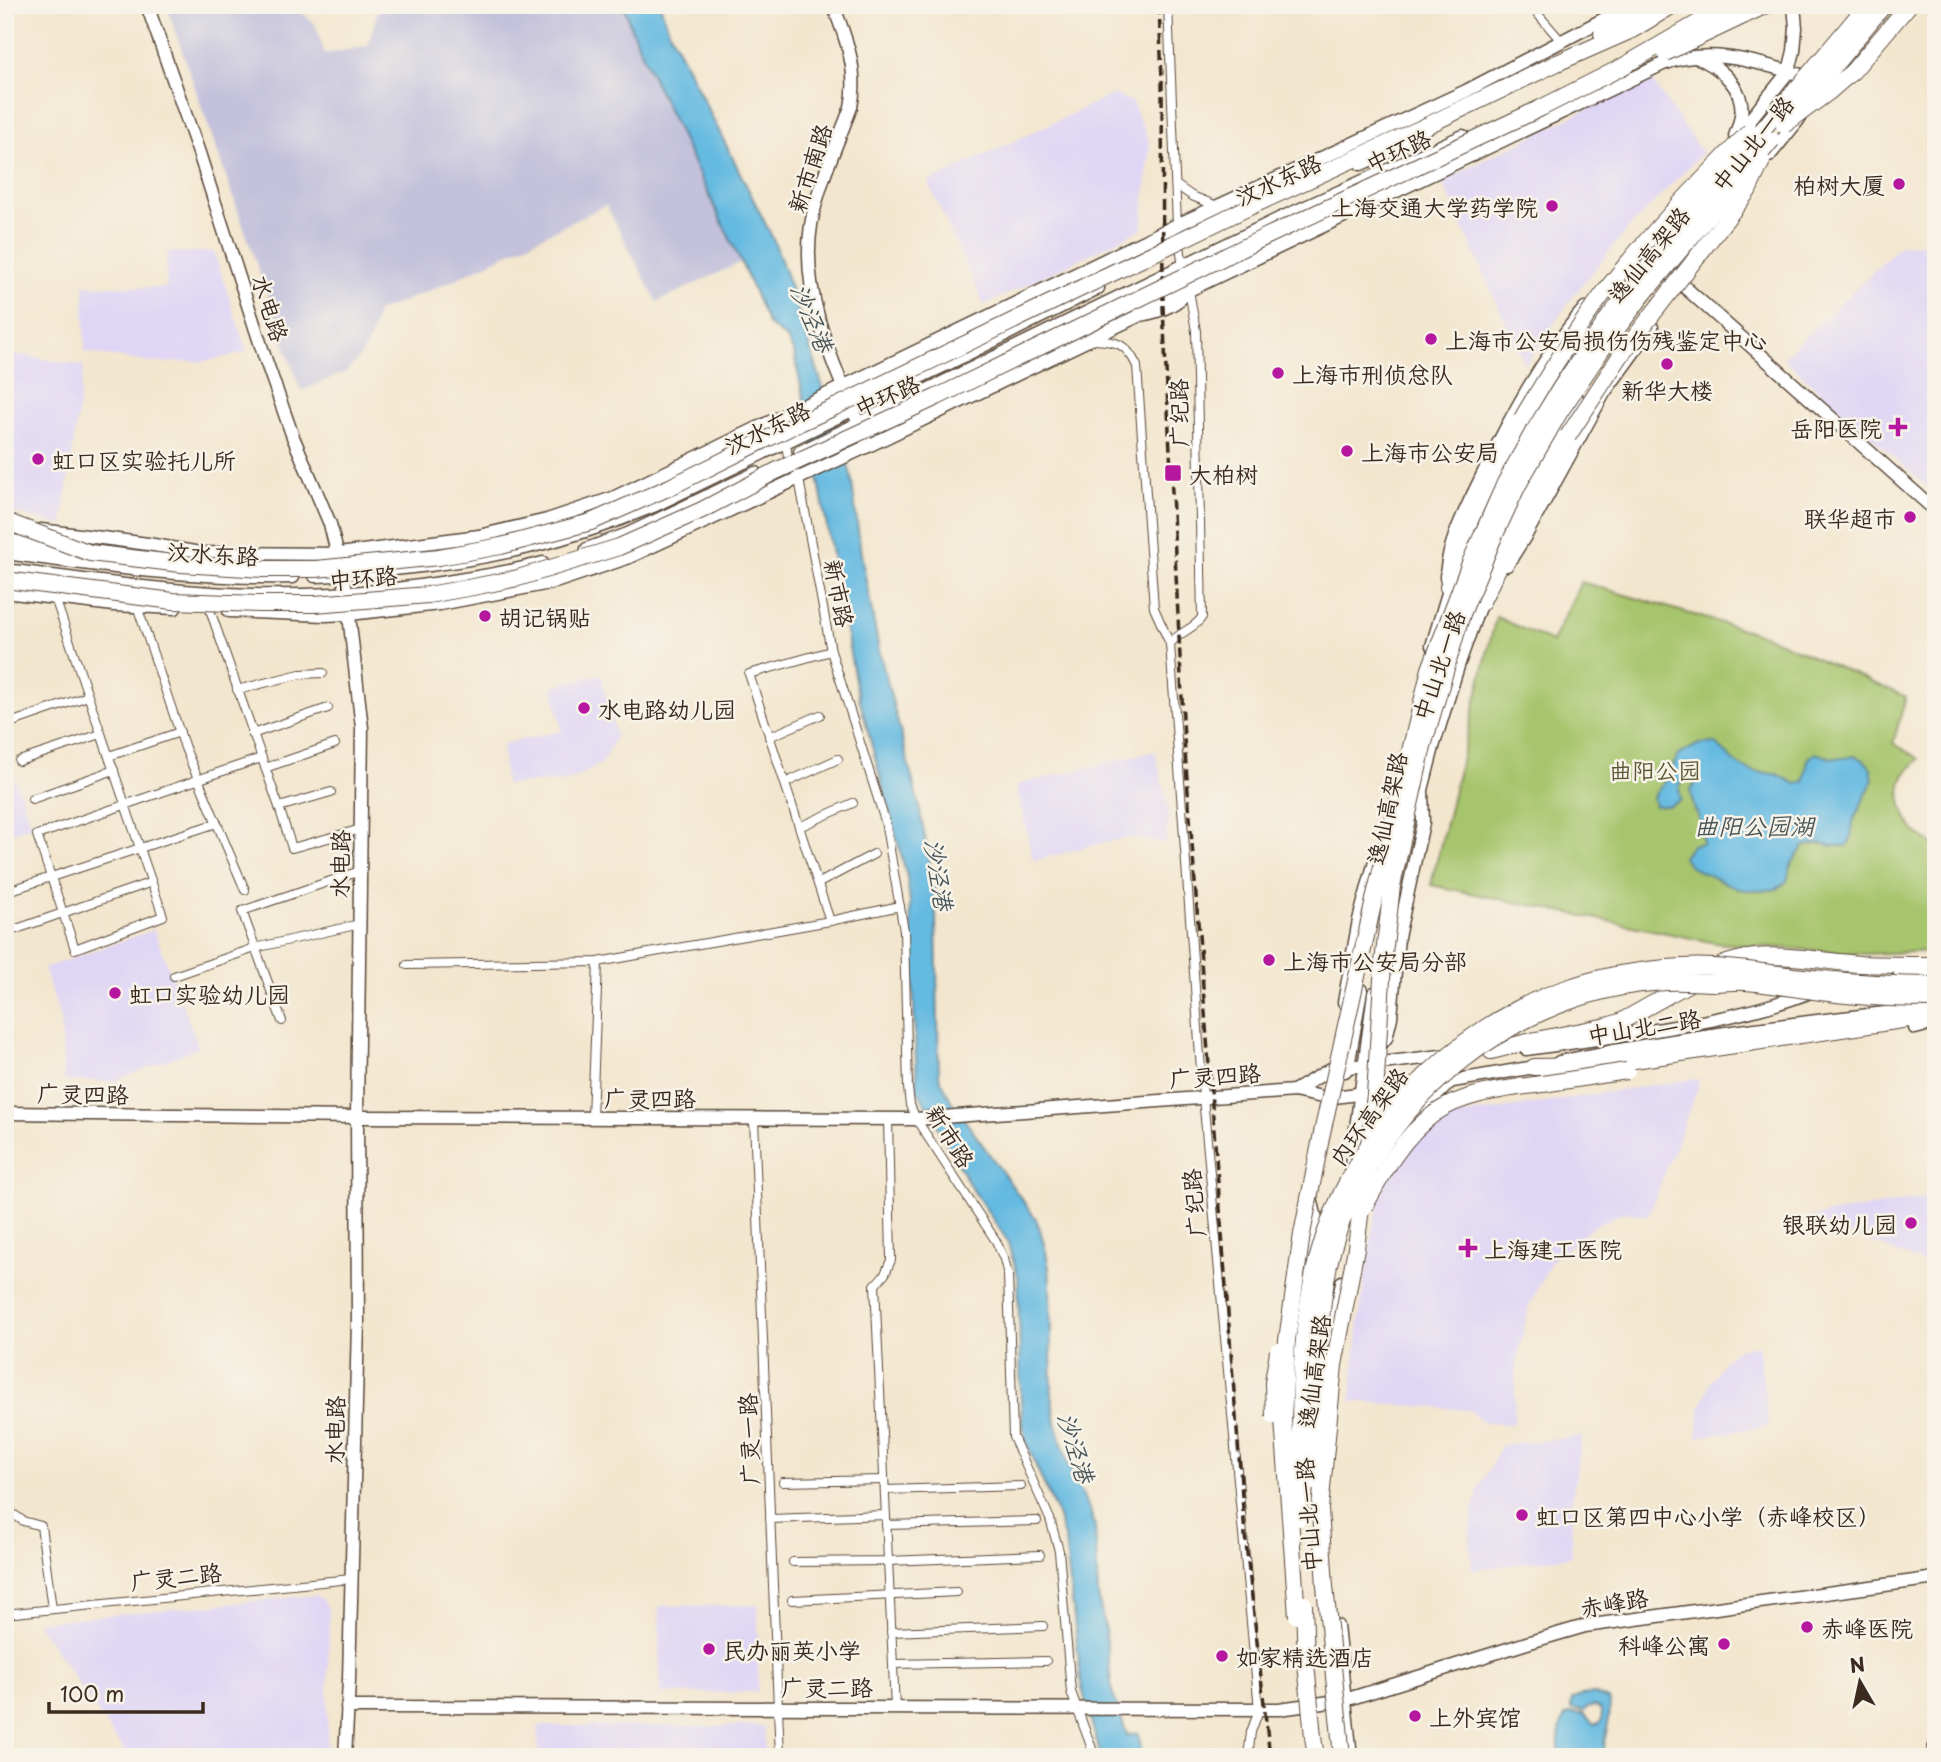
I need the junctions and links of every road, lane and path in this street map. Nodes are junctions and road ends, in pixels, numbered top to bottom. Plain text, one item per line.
1 (147, 5) edge
2 (833, 5) edge
3 (1168, 5) edge
4 (1530, 5) edge
5 (1631, 5) edge
6 (1647, 5) edge
7 (1673, 5) edge
8 (1680, 5) edge
9 (1729, 5) edge
10 (1766, 5) edge
11 (1795, 5) edge
12 (1865, 5) edge
13 (1884, 5) edge
14 (1893, 5) edge
15 (1909, 5) edge
16 (1562, 42) junction
17 (1690, 56) junction
18 (1822, 57) junction
19 (1557, 63) junction
20 (1789, 71) junction
21 (1833, 76) junction
22 (1815, 79) junction
23 (1816, 97) junction
24 (1541, 108) junction
25 (1784, 125) junction
26 (1772, 140) junction
27 (1732, 143) junction
28 (1370, 178) junction
29 (1416, 182) junction
30 (1176, 185) junction
31 (1217, 206) junction
32 (1177, 225) junction
33 (1180, 248) junction
34 (1639, 252) junction
35 (1688, 252) junction
36 (1183, 266) junction
37 (1670, 274) junction
38 (1682, 285) junction
39 (1189, 290) junction
40 (1090, 340) junction
41 (904, 356) junction
42 (948, 363) junction
43 (955, 377) junction
44 (843, 386) junction
45 (852, 409) junction
46 (933, 415) junction
47 (782, 417) junction
48 (859, 423) junction
49 (786, 441) junction
50 (868, 446) junction
51 (788, 457) junction
52 (799, 479) junction
53 (593, 505) junction
54 (1936, 511) edge
55 (5, 515) edge
56 (5, 523) edge
57 (60, 533) junction
58 (562, 539) junction
59 (5, 542) edge
60 (606, 542) junction
61 (148, 544) junction
62 (5, 553) edge
63 (90, 553) junction
64 (339, 554) junction
65 (5, 570) edge
66 (581, 573) junction
67 (192, 575) junction
68 (343, 575) junction
69 (5, 580) edge
70 (5, 592) edge
71 (1447, 592) junction
72 (347, 593) junction
73 (55, 598) junction
74 (1481, 603) junction
75 (137, 606) junction
76 (210, 610) junction
77 (349, 614) junction
78 (1170, 644) junction
79 (831, 651) junction
80 (323, 673) dead end
81 (237, 690) junction
82 (88, 696) junction
83 (328, 708) dead end
84 (820, 715) dead end
85 (7, 724) dead end
86 (180, 732) junction
87 (101, 734) junction
88 (252, 734) junction
89 (769, 737) junction
90 (335, 744) dead end
91 (109, 756) junction
92 (261, 758) junction
93 (838, 759) dead end
94 (19, 761) dead end
95 (265, 768) junction
96 (114, 770) junction
97 (198, 779) junction
98 (785, 782) junction
99 (1422, 790) junction
100 (331, 792) dead end
101 (32, 799) dead end
102 (853, 803) dead end
103 (125, 804) junction
104 (279, 807) junction
105 (217, 823) junction
106 (799, 827) junction
107 (361, 829) junction
108 (140, 848) junction
109 (874, 854) dead end
110 (1373, 870) junction
111 (360, 871) junction
112 (51, 877) junction
113 (152, 882) junction
114 (819, 883) junction
115 (245, 890) dead end
116 (5, 892) edge
117 (900, 906) junction
118 (63, 913) junction
119 (830, 921) junction
120 (360, 924) junction
121 (5, 933) edge
122 (255, 948) junction
123 (598, 962) junction
124 (407, 965) dead end
125 (1936, 965) edge
126 (174, 976) dead end
127 (1936, 976) edge
128 (1936, 985) edge
129 (1936, 999) edge
130 (1936, 1007) edge
131 (1936, 1016) edge
132 (282, 1021) dead end
133 (1936, 1025) edge
134 (1355, 1026) junction
135 (1915, 1028) junction
136 (1491, 1051) junction
137 (1366, 1064) junction
138 (1332, 1065) junction
139 (1348, 1067) junction
140 (1534, 1067) junction
141 (1451, 1081) junction
142 (1294, 1091) junction
143 (1361, 1094) junction
144 (1203, 1097) junction
145 (1327, 1098) junction
146 (5, 1113) edge
147 (357, 1117) junction
148 (593, 1118) junction
149 (888, 1118) junction
150 (921, 1118) junction
151 (754, 1119) junction
152 (1307, 1184) junction
153 (1322, 1334) junction
154 (783, 1482) dead end
155 (884, 1485) junction
156 (1021, 1486) dead end
157 (7, 1511) edge
158 (886, 1515) junction
159 (770, 1519) junction
160 (1037, 1521) dead end
161 (886, 1525) junction
162 (1040, 1555) dead end
163 (888, 1561) junction
164 (793, 1562) dead end
165 (1936, 1578) edge
166 (351, 1579) junction
167 (957, 1592) dead end
168 (890, 1596) junction
169 (792, 1600) dead end
170 (52, 1609) junction
171 (5, 1614) edge
172 (1044, 1626) dead end
173 (891, 1632) junction
174 (1046, 1661) dead end
175 (1306, 1663) junction
176 (893, 1664) junction
177 (1345, 1700) junction
178 (1307, 1706) junction
179 (347, 1707) junction
180 (778, 1707) junction
181 (895, 1707) junction
182 (1082, 1708) junction
183 (1259, 1710) junction
184 (1313, 1737) junction
185 (1936, 1744) edge
186 (345, 1757) edge
187 (780, 1757) edge
188 (1095, 1757) edge
189 (1248, 1757) edge
190 (1314, 1757) edge
191 (1335, 1757) edge
192 (1342, 1757) edge
193 (1350, 1757) edge
194 (1931, 1757) edge

1 - 64 main road, 水电路
2 - 44 main road, 新市南路
3 - 30 street
4 - 16 street
5 - 16 main road, 汶水东路
6 - 19 highway
7 - 19 highway, 中环路
8 - 33 main road, 汶水东路
9 - 24 highway, 中环路, bridge
10 - 24 highway, bridge
11 - 20 main road, 中山北一路
12 - 18 highway, 逸仙高架路, bridge
13 - 25 highway, 逸仙高架路, bridge
14 - 21 main road, 中山北一路
15 - 25 highway, bridge
16 - 31 main road, 汶水东路
17 - 20 main road, 汶水东路
17 - 27 main road
17 - 28 main road, 汶水东路
17 - 29 main road, 汶水东路
18 - 20 main road
18 - 22 main road, 中山北一路
18 - 71 highway, bridge
18 - 175 highway, 逸仙高架路, bridge
19 - 63 highway, 中环路, bridge
20 - 22 main road, 汶水东路
20 - 27 main road, 中山北一路
21 - 22 main road, 汶水东路
21 - 23 main road, 中山北一路
22 - 23 main road, 中山北一路
23 - 35 main road, 中山北一路
24 - 69 highway, 中环路, bridge
25 - 26 highway, 逸仙高架路, bridge
26 - 74 highway, bridge
26 - 192 highway, 逸仙高架路, bridge
27 - 34 main road, 中山北一路
28 - 29 main road
28 - 36 main road, 汶水东路
29 - 39 main road, 汶水东路
30 - 31 street
30 - 32 street
31 - 32 main road, 汶水东路
32 - 33 street
32 - 41 main road, 汶水东路
33 - 36 street
33 - 42 main road, 汶水东路
34 - 37 main road
34 - 71 main road, 中山北一路
34 - 71 main road
35 - 37 main road, 中山北一路
35 - 38 main road
36 - 39 street
36 - 43 main road, 汶水东路
37 - 38 main road
37 - 74 main road, 中山北一路
38 - 54 main road
38 - 74 main road
39 - 40 main road, 汶水东路
39 - 78 street, 广纪路
40 - 46 main road, 汶水东路
40 - 78 street, 广纪路
41 - 42 main road
41 - 44 main road, 汶水东路
42 - 45 main road, 汶水东路
43 - 46 main road
43 - 48 main road, 汶水东路
44 - 45 main road, 新市南路
44 - 47 main road, 汶水东路
45 - 48 main road, 新市南路
45 - 49 main road, 汶水东路
46 - 50 main road, 汶水东路
47 - 49 street, 新市路
47 - 53 main road, 汶水东路
48 - 50 main road, 新市南路
48 - 51 main road, 汶水东路
49 - 51 street, 新市路
49 - 58 main road, 汶水东路
50 - 52 main road, 汶水东路
51 - 52 street, 新市路
51 - 60 main road, 汶水东路
52 - 66 main road, 汶水东路
52 - 79 street, 新市路
53 - 58 main road
53 - 64 main road, 汶水东路
55 - 57 street
56 - 57 main road, 汶水东路
56 - 63 highway, bridge
57 - 61 main road, 汶水东路
58 - 68 main road, 汶水东路
59 - 63 highway, 中环路, bridge
60 - 66 main road
60 - 72 main road, 汶水东路
61 - 64 main road, 汶水东路
61 - 67 main road
62 - 67 main road, 汶水东路
64 - 68 main road, 水电路
65 - 72 main road, 汶水东路
66 - 77 main road, 汶水东路
67 - 68 main road, 汶水东路
68 - 72 main road, 水电路
70 - 73 main road, 汶水东路
71 - 110 main road, 中山北一路
72 - 77 main road, 水电路
73 - 75 main road, 汶水东路
73 - 82 street
74 - 99 main road, 中山北一路
75 - 76 main road, 汶水东路
75 - 86 street
76 - 77 main road, 汶水东路
76 - 81 street
77 - 107 main road, 水电路
78 - 144 street, 广纪路
79 - 89 street
79 - 117 street, 新市路
80 - 81 street
81 - 88 street
82 - 85 street
82 - 87 street
83 - 88 street
84 - 89 street
86 - 91 street
86 - 97 street
87 - 91 street
87 - 94 street
88 - 92 street
89 - 98 street
90 - 95 street
91 - 96 street
92 - 95 street
92 - 97 street
93 - 98 street
95 - 104 street
96 - 101 street
96 - 103 street
97 - 103 street
97 - 105 street
98 - 106 street
99 - 137 main road
99 - 137 main road, 中山北一路
100 - 104 street
102 - 106 street
103 - 108 street
103 - 112 street
104 - 107 street
105 - 108 street
105 - 115 street
106 - 114 street
107 - 111 main road, 水电路
108 - 112 street
108 - 113 street
109 - 114 street
110 - 134 main road, 中山北一路
110 - 138 main road, 中山北一路
111 - 120 main road, 水电路
111 - 122 street
112 - 116 street
112 - 118 street
113 - 118 street
113 - 118 street
114 - 119 street
117 - 119 street
117 - 150 street, 新市路
118 - 121 street
119 - 123 street
120 - 122 street
120 - 147 main road, 水电路
122 - 126 street
122 - 132 street
123 - 124 street
123 - 148 street
125 - 136 highway
127 - 136 main road, 中山北二路
128 - 175 highway, 内环高架路, bridge
129 - 153 highway, 内环高架路, bridge
130 - 140 main road, 中山北二路
131 - 135 main road
131 - 140 highway
133 - 135 main road
134 - 138 main road
134 - 139 main road, 中山北一路
135 - 153 highway, bridge
136 - 137 main road, 中山北二路
137 - 139 main road, 中山北二路
137 - 143 main road, 中山北一路
138 - 139 main road, 中山北二路
138 - 142 main road, 广灵四路
138 - 145 main road, 中山北一路
139 - 145 main road, 中山北一路
140 - 141 main road, 中山北二路
141 - 143 main road, 中山北二路
141 - 153 main road
142 - 144 main road, 广灵四路
142 - 145 main road, 广灵四路
143 - 145 main road, 广灵四路
143 - 153 main road, 中山北一路
144 - 150 main road, 广灵四路
144 - 183 street, 广纪路
145 - 152 main road, 中山北一路
146 - 147 main road, 广灵四路
147 - 148 main road, 广灵四路
147 - 166 main road, 水电路
148 - 151 main road, 广灵四路
149 - 150 main road, 广灵四路
149 - 151 main road, 广灵四路
149 - 155 street
150 - 182 street, 新市路
151 - 159 street, 广灵一路
152 - 178 main road, 中山北一路
152 - 184 highway, bridge
153 - 177 main road, 中山北一路
153 - 191 highway, 内环高架路, bridge
154 - 155 street
155 - 156 street
155 - 158 street
157 - 170 street
158 - 159 street
158 - 161 street
159 - 180 street, 广灵一路
160 - 161 street
161 - 163 street
162 - 163 street
163 - 164 street
163 - 168 street
165 - 177 main road, 赤峰路
166 - 170 street, 广灵二路
166 - 179 main road, 水电路
167 - 168 street
168 - 169 street
168 - 173 street
170 - 171 street, 广灵二路
172 - 173 street
173 - 176 street
174 - 176 street
175 - 184 highway, 内环高架路, bridge
176 - 181 street
177 - 178 main road, 赤峰路
177 - 193 main road, 中山北一路
178 - 183 main road, 广灵二路
178 - 190 main road, 中山北一路
179 - 180 main road, 广灵二路
179 - 186 main road, 水电路
180 - 181 main road, 广灵二路
180 - 187 street, 广灵一路
181 - 182 main road, 广灵二路
182 - 183 main road, 广灵二路
182 - 188 street, 新市路
183 - 189 street, 广纪路
184 - 190 highway, 内环高架路
185 - 194 main road

